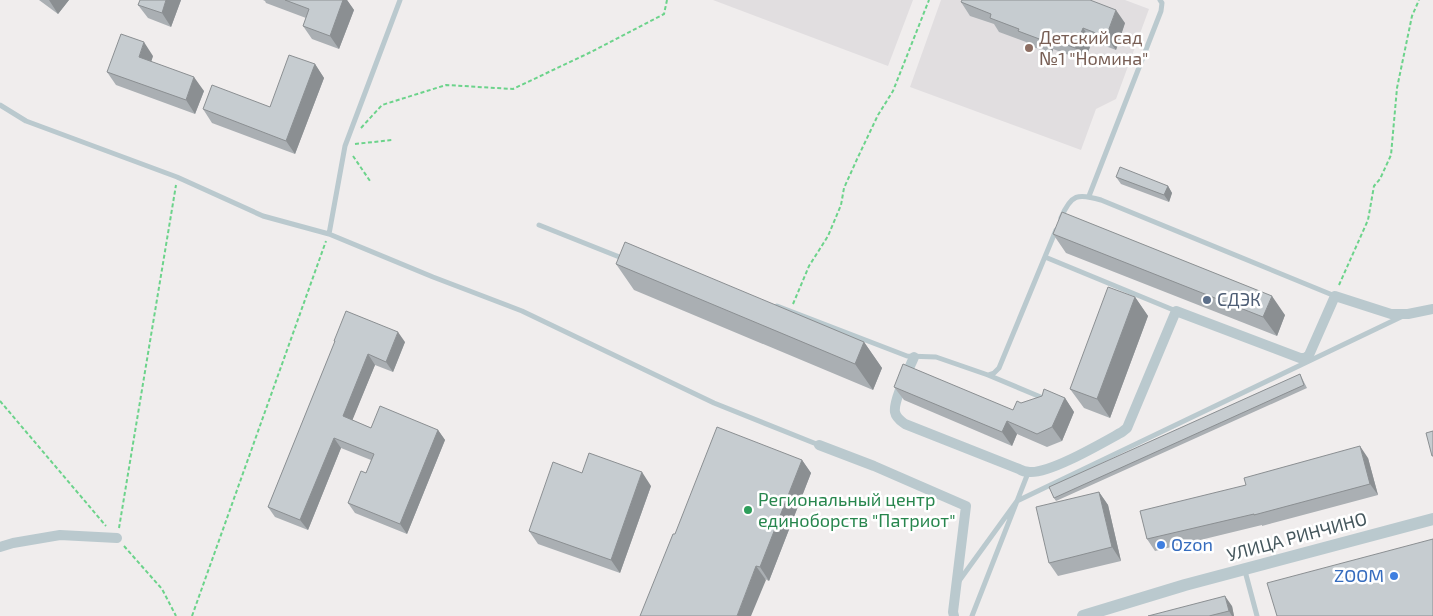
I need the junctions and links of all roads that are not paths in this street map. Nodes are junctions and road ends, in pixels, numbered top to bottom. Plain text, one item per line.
1 (400, 0) edge
2 (1160, 0) edge
3 (0, 105) edge
4 (1089, 196) junction
5 (539, 225) dead end
6 (329, 234) junction
7 (630, 254) edge
8 (1045, 257) junction
9 (1334, 296) junction
10 (772, 304) edge
11 (1433, 309) edge
12 (1176, 311) junction
13 (1408, 314) junction
14 (914, 357) junction
15 (988, 375) junction
16 (1044, 398) edge
17 (819, 445) joint
18 (1028, 472) junction
19 (1017, 502) junction
20 (1433, 519) edge
21 (117, 538) road end
22 (0, 547) edge
23 (1244, 569) junction
24 (955, 586) junction
25 (954, 616) edge
26 (972, 616) edge
27 (1083, 616) edge
28 (1257, 616) edge

1 - 6 lane
2 - 4 lane
3 - 6 lane
4 - 8 lane
4 - 9 lane
5 - 7 lane
6 - 17 lane
8 - 12 lane
8 - 15 lane
9 - 12 street
9 - 13 street
10 - 14 lane
11 - 13 street
12 - 18 street
13 - 19 lane
14 - 15 lane
14 - 18 street
15 - 16 lane
17 - 24 street
18 - 19 lane
19 - 24 lane
19 - 26 lane
20 - 23 street, УЛИЦА РИНЧИНО
21 - 22 street
23 - 27 street, УЛИЦА РИНЧИНО
23 - 28 lane
24 - 25 street

